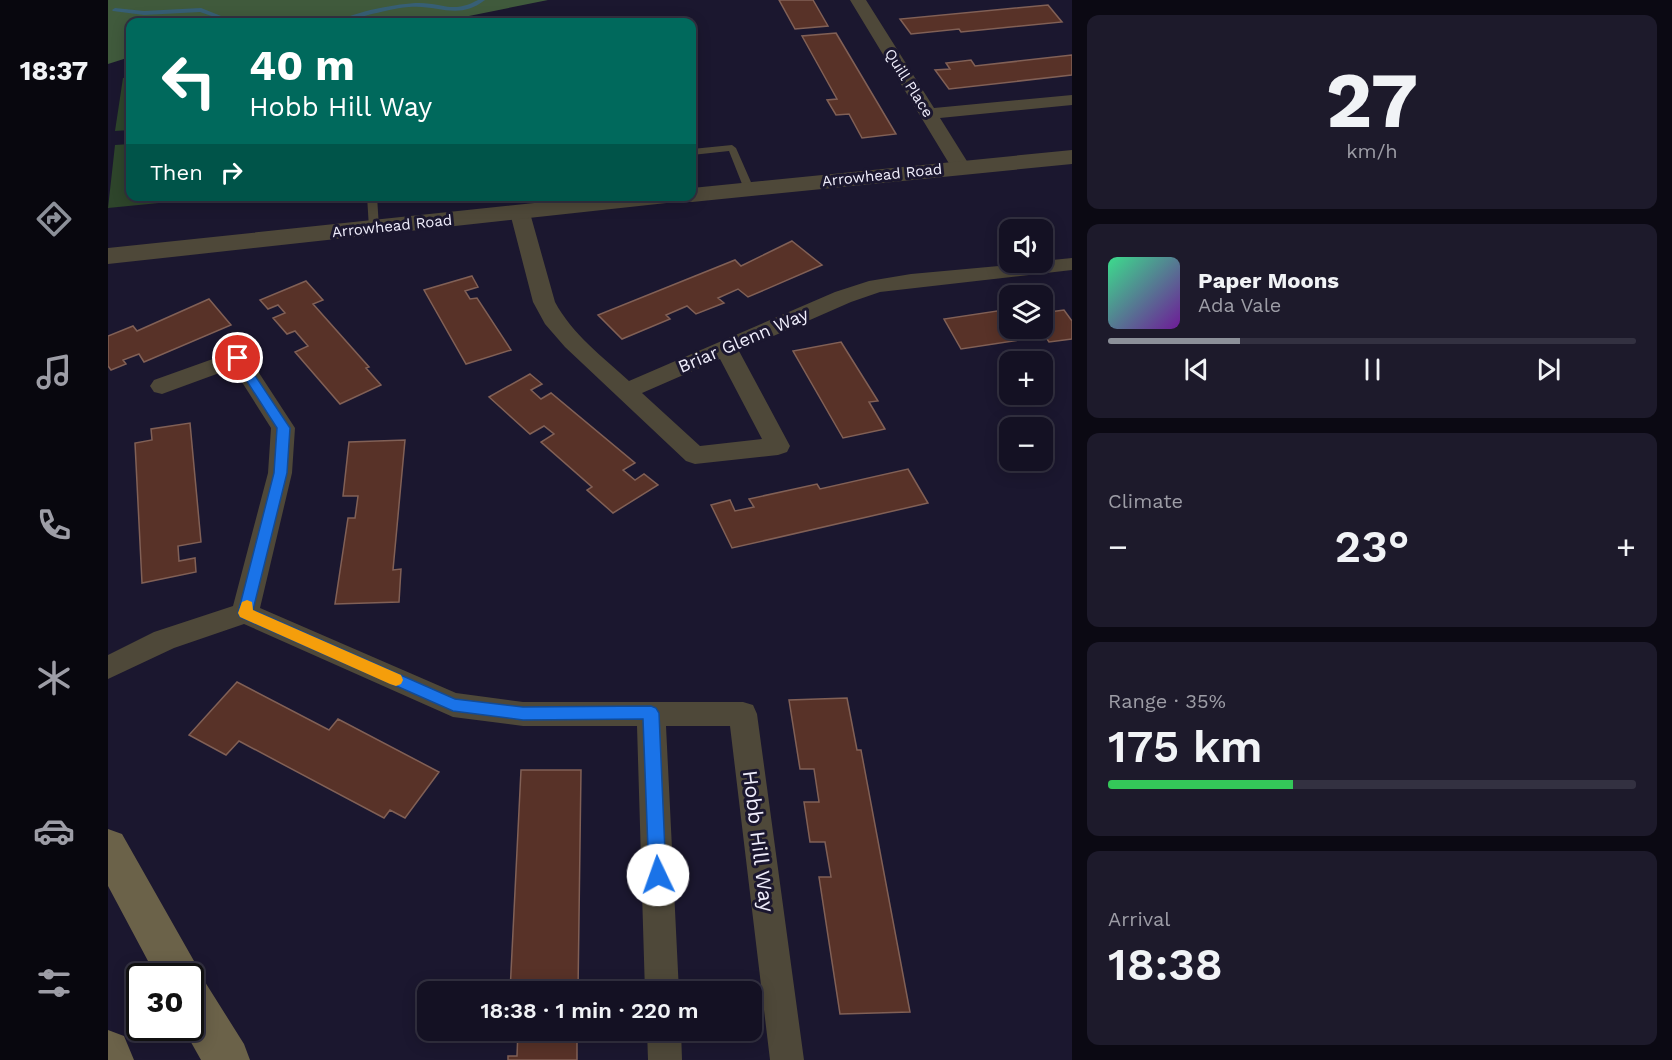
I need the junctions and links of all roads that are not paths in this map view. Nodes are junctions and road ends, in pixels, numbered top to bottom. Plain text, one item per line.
1 (878, 0) edge
2 (859, 1) edge
3 (1072, 100) edge
4 (929, 114) junction
5 (696, 152) edge
6 (1072, 157) edge
7 (960, 166) junction
8 (749, 189) junction
9 (696, 195) edge
10 (372, 201) edge
11 (630, 201) edge
12 (520, 213) junction
13 (374, 228) junction
14 (108, 256) edge
15 (1072, 264) edge
16 (726, 348) junction
17 (162, 386) dead end
18 (627, 391) junction
19 (245, 613) junction
20 (108, 668) edge
21 (651, 713) junction
22 (108, 847) edge
23 (172, 963) edge
24 (662, 981) edge
25 (204, 1020) edge
26 (664, 1041) edge
27 (108, 1052) edge
28 (112, 1060) edge
29 (228, 1060) edge
30 (665, 1060) edge
31 (787, 1060) edge

1 - 2 street
2 - 4 street, Quill Place
3 - 4 street
4 - 7 street, Quill Place
5 - 8 lane
6 - 7 street, Arrowhead Road
7 - 8 street, Arrowhead Road
8 - 9 street, Arrowhead Road
10 - 13 lane
11 - 12 street, Arrowhead Road
12 - 13 street, Arrowhead Road
12 - 18 street
13 - 14 street, Arrowhead Road
15 - 16 street, Briar Glenn Way
16 - 18 street, Briar Glenn Way
16 - 18 street
17 - 19 street
19 - 20 street
19 - 21 street, Hobb Hill Way
21 - 24 street
21 - 31 street, Hobb Hill Way
22 - 23 main road
25 - 29 main road
26 - 30 street
27 - 28 main road

